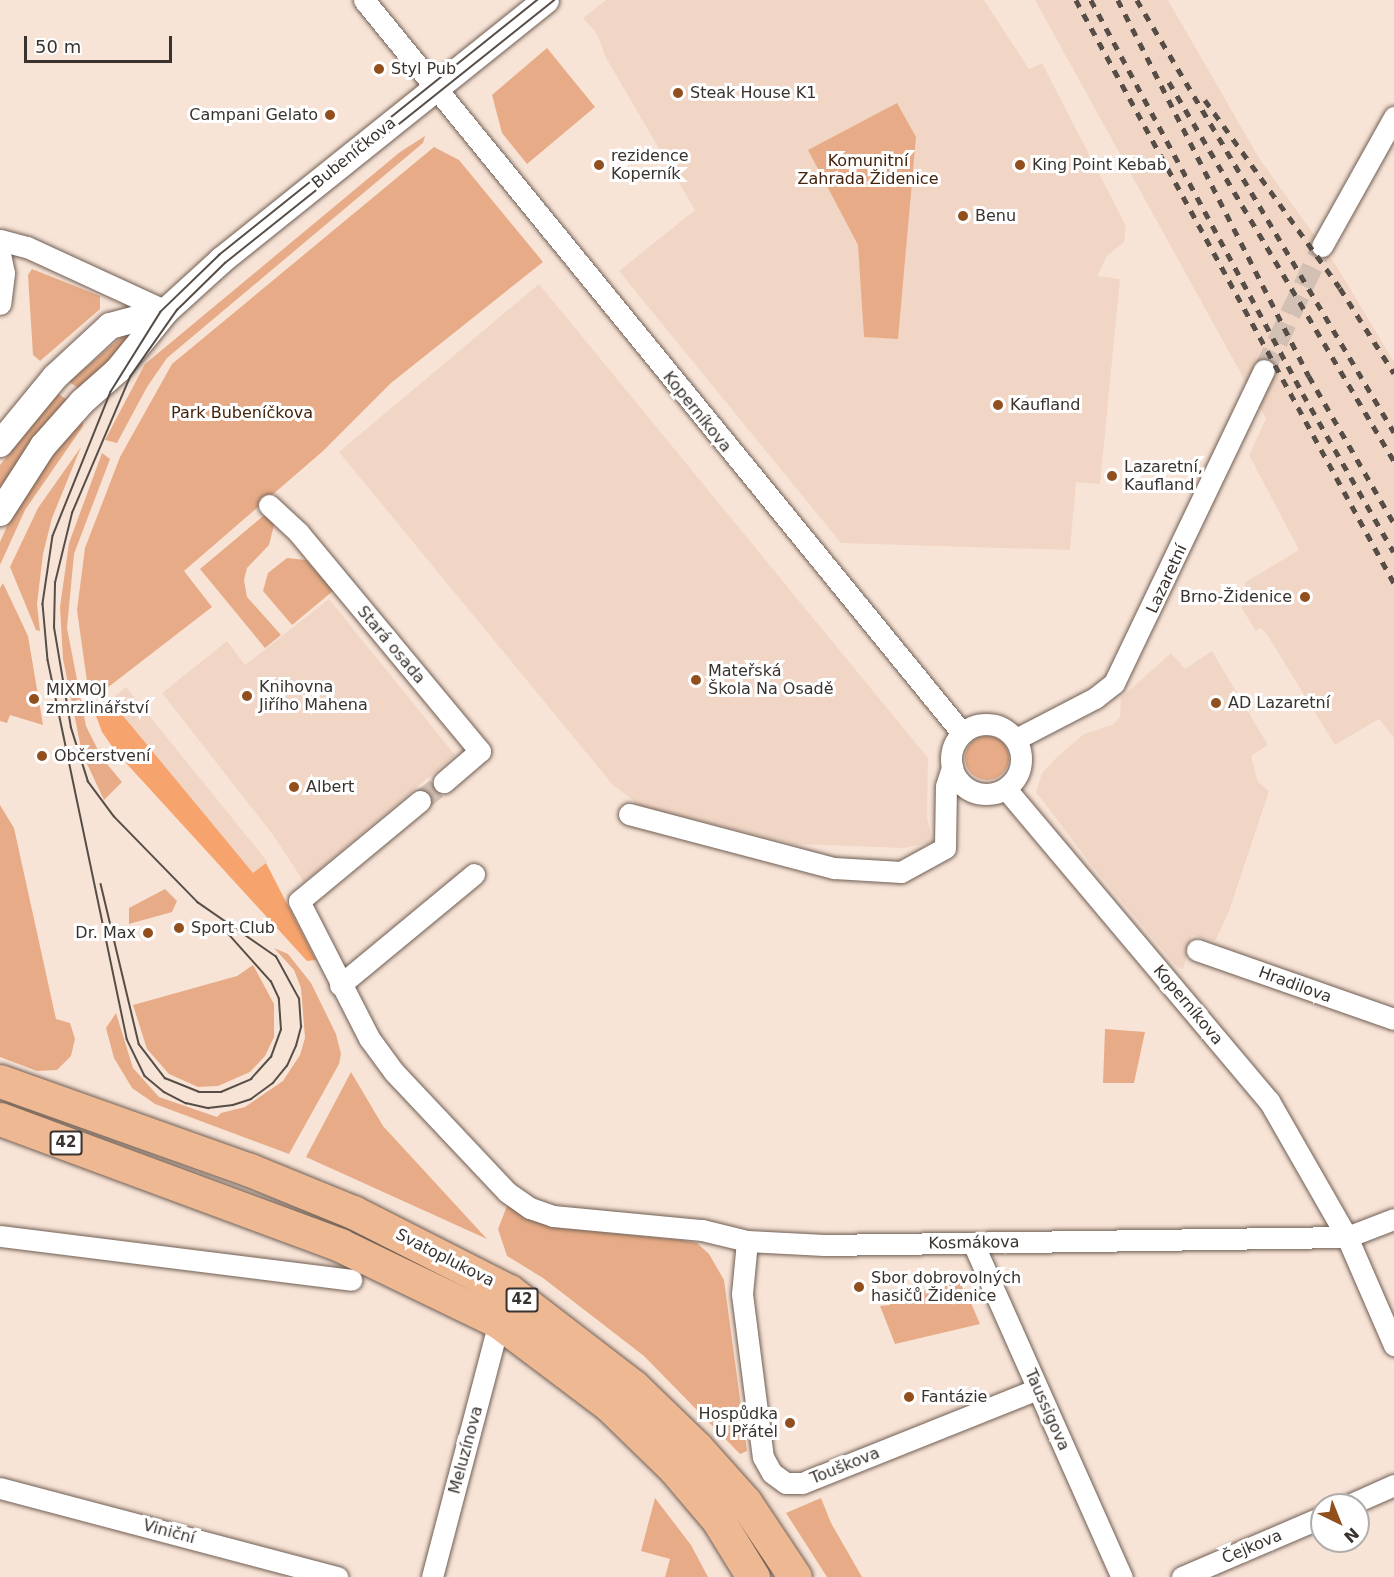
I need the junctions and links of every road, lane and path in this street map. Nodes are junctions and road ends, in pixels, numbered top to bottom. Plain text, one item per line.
1 (364, 0) edge
2 (546, 0) edge
3 (436, 88) junction
4 (1394, 117) edge
5 (0, 240) edge
6 (1322, 246) tunnel mouth
7 (0, 254) edge
8 (0, 304) edge
9 (166, 311) junction
10 (1264, 370) tunnel mouth
11 (0, 444) edge
12 (269, 505) dead end
13 (0, 513) edge
14 (962, 733) junction
15 (1016, 739) junction
16 (952, 767) junction
17 (444, 782) tunnel mouth
18 (1006, 789) junction
19 (975, 794) junction
20 (420, 801) tunnel mouth
21 (945, 812) junction
22 (629, 814) dead end
23 (474, 874) dead end
24 (1197, 950) dead end
25 (340, 985) junction
26 (1394, 1019) edge
27 (0, 1081) edge
28 (0, 1119) edge
29 (1394, 1219) edge
30 (0, 1236) edge
31 (1347, 1237) junction
32 (747, 1241) junction
33 (974, 1243) junction
34 (351, 1280) dead end
35 (499, 1322) junction
36 (1394, 1345) edge
37 (1037, 1389) junction
38 (1394, 1485) edge
39 (0, 1488) edge
40 (1370, 1496) edge
41 (1310, 1521) edge
42 (337, 1577) edge
43 (432, 1577) edge
44 (753, 1577) edge
45 (795, 1577) edge
46 (1122, 1577) edge
47 (1182, 1577) edge

1 - 3 street, Koperníkova
2 - 3 street, Bubeníčkova
3 - 9 street, Bubeníčkova
3 - 14 street, Koperníkova
4 - 6 street
5 - 9 street
7 - 8 street
9 - 11 street, Bubeníčkova
9 - 13 street, Bubeníčkova
10 - 15 street, Lazaretní
12 - 17 street, Stará osada
14 - 15 street
14 - 16 street
15 - 18 street
16 - 19 street
16 - 21 street
18 - 19 street
18 - 31 street, Koperníkova
19 - 21 street
20 - 25 street
21 - 22 street
23 - 25 street
24 - 26 street, Hradilova
25 - 32 street, Kosmákova
27 - 45 main road, Svatoplukova / 42
28 - 35 main road, Svatoplukova / 42
29 - 31 street, Kosmákova
30 - 34 street
31 - 33 street, Kosmákova
31 - 36 street, Koperníkova
32 - 33 street, Kosmákova
32 - 37 street, Touškova
33 - 37 street, Taussigova
35 - 43 street, Meluzínova
35 - 44 main road, Svatoplukova / 42
37 - 46 street, Taussigova
38 - 40 street
39 - 42 street, Viniční
41 - 47 street, Čejkova

